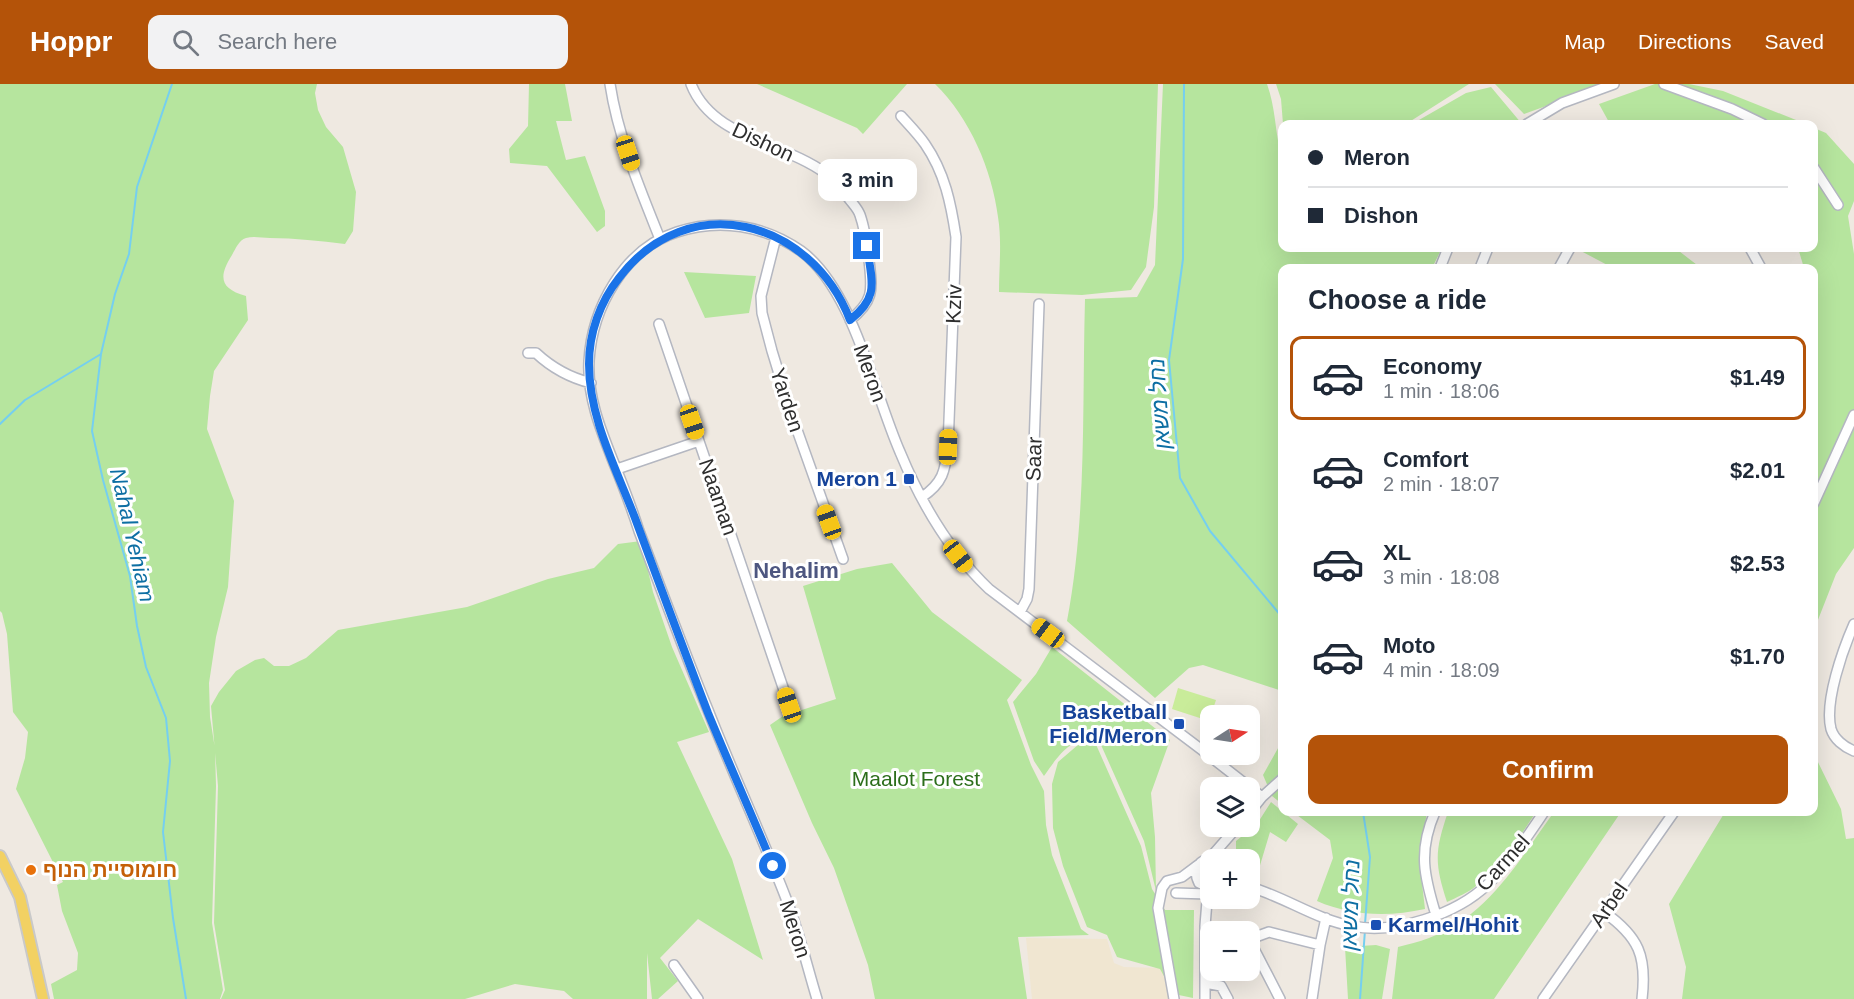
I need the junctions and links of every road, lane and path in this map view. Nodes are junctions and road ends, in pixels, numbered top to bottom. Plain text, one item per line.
1 (610, 84) edge
2 (691, 84) edge
3 (1614, 84) edge
4 (1664, 84) edge
5 (901, 116) dead end
6 (1534, 120) edge
7 (1755, 120) edge
8 (1818, 174) edge
9 (1838, 205) dead end
10 (776, 237) junction
11 (660, 239) junction
12 (1039, 304) dead end
13 (850, 320) junction
14 (659, 324) dead end
15 (528, 353) dead end
16 (591, 383) junction
17 (1854, 415) edge
18 (699, 441) junction
19 (616, 469) junction
20 (1818, 494) edge
21 (921, 497) junction
22 (843, 559) dead end
23 (1020, 612) junction
24 (1854, 624) edge
25 (789, 705) dead end
26 (1854, 751) edge
27 (1278, 783) edge
28 (1262, 797) junction
29 (1260, 800) edge
30 (1434, 816) edge
31 (1541, 816) edge
32 (1671, 816) edge
33 (1230, 837) edge
34 (1221, 849) edge
35 (0, 856) edge
36 (1198, 865) joint
37 (1182, 877) junction
38 (1200, 880) edge
39 (1200, 885) edge
40 (1200, 889) edge
41 (1260, 890) edge
42 (1176, 893) dead end
43 (1206, 909) edge
44 (1604, 912) junction
45 (1436, 915) junction
46 (1326, 918) junction
47 (1260, 936) edge
48 (1320, 945) junction
49 (1260, 960) edge
50 (674, 965) dead end
51 (1205, 983) junction
52 (43, 999) edge
53 (698, 999) edge
54 (817, 999) edge
55 (1173, 999) edge
56 (1205, 999) edge
57 (1228, 999) edge
58 (1280, 999) edge
59 (1312, 999) edge
60 (1543, 999) edge
61 (1642, 999) edge

1 - 11 street
2 - 13 street, Dishon
3 - 6 street
4 - 7 street
5 - 21 street, Kziv
8 - 9 street
10 - 11 street, Meron
10 - 13 street, Meron
10 - 22 street, Yarden
11 - 16 street, Meron
12 - 23 street, Saar
13 - 21 street, Meron
14 - 18 street, Naaman
15 - 16 street
16 - 19 street, Meron
17 - 20 street
18 - 19 street
18 - 25 street, Naaman
19 - 54 street, Meron
21 - 23 street, Meron
23 - 28 street, Meron
24 - 26 street
27 - 28 street
28 - 29 street
30 - 45 street
31 - 45 street, Carmel
32 - 44 street, Arbel
33 - 34 street
35 - 52 main road
36 - 37 street
36 - 38 street
37 - 39 street
37 - 55 street
40 - 42 street
41 - 46 street, Carmel
43 - 51 street
44 - 60 street, Arbel
44 - 61 street
45 - 46 street, Carmel
46 - 48 street
47 - 48 street
48 - 59 street
49 - 58 street
50 - 53 street
51 - 56 street
51 - 57 street

